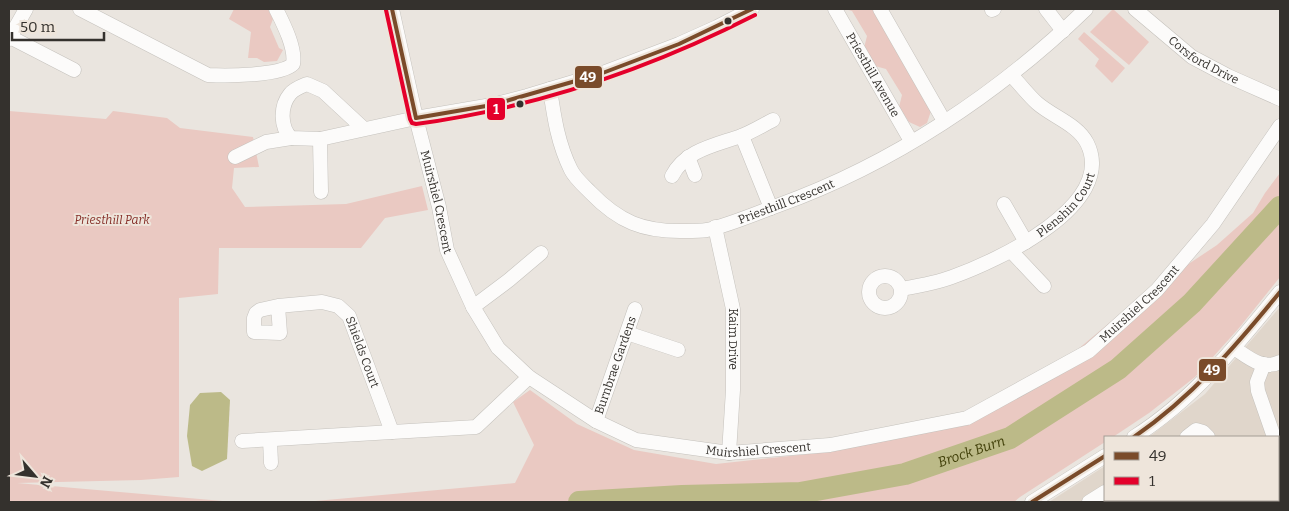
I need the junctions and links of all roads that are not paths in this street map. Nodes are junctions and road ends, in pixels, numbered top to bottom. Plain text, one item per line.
1 (26, 9) edge
2 (80, 9) edge
3 (276, 9) edge
4 (392, 9) edge
5 (752, 9) edge
6 (835, 9) edge
7 (880, 9) edge
8 (1046, 9) edge
9 (1086, 9) edge
10 (1135, 9) edge
11 (1063, 31) junction
12 (9, 38) edge
13 (74, 70) dead end
14 (1011, 75) junction
15 (550, 89) junction
16 (1280, 99) edge
17 (416, 118) junction
18 (773, 120) dead end
19 (944, 121) junction
20 (1280, 126) edge
21 (364, 129) junction
22 (742, 136) junction
23 (291, 138) junction
24 (320, 139) junction
25 (911, 141) junction
26 (235, 157) dead end
27 (688, 157) junction
28 (695, 175) dead end
29 (672, 176) dead end
30 (321, 192) dead end
31 (1004, 204) dead end
32 (771, 208) junction
33 (715, 227) junction
34 (1026, 242) junction
35 (1011, 251) junction
36 (541, 253) dead end
37 (1044, 286) dead end
38 (901, 289) dead end
39 (1280, 292) edge
40 (278, 306) dead end
41 (473, 307) junction
42 (635, 309) dead end
43 (627, 333) junction
44 (1234, 348) junction
45 (678, 350) dead end
46 (1280, 362) edge
47 (1261, 364) junction
48 (529, 377) junction
49 (596, 421) junction
50 (392, 432) junction
51 (1135, 436) edge
52 (1188, 436) edge
53 (1207, 436) edge
54 (1274, 436) edge
55 (270, 440) junction
56 (242, 441) dead end
57 (729, 453) junction
58 (1104, 457) edge
59 (271, 462) dead end
60 (1104, 493) edge
61 (1032, 502) edge
62 (1089, 502) edge

1 - 12 street
2 - 3 street
4 - 17 street, Muirshiel Crescent
5 - 15 street
6 - 25 street, Priesthill Avenue
7 - 19 street
8 - 11 street
9 - 11 street, Priesthill Crescent
10 - 16 street, Corsford Drive
11 - 14 street, Priesthill Crescent
12 - 13 street
14 - 19 street, Priesthill Crescent
14 - 34 street, Plenshin Court
15 - 17 street
15 - 33 street, Priesthill Crescent
17 - 21 street
17 - 41 street, Muirshiel Crescent
18 - 22 street
19 - 25 street, Priesthill Crescent
20 - 57 street, Muirshiel Crescent
21 - 23 street
21 - 24 street
22 - 27 street
22 - 32 street
23 - 24 street
23 - 26 street
24 - 30 street
25 - 32 street, Priesthill Crescent
27 - 28 street
27 - 29 street
31 - 34 street, Plenshin Court
32 - 33 street, Priesthill Crescent
33 - 57 street, Kaim Drive
34 - 35 street, Plenshin Court
35 - 37 street
35 - 38 street, Plenshin Court
36 - 41 street
39 - 44 street
40 - 50 street, Shields Court
41 - 48 street, Muirshiel Crescent
42 - 43 street, Burnbrae Gardens
43 - 45 street
43 - 49 street, Burnbrae Gardens
44 - 47 street
44 - 51 street
46 - 47 street
47 - 54 street
48 - 49 street, Muirshiel Crescent
48 - 50 street
49 - 57 street, Muirshiel Crescent
50 - 55 street
52 - 53 street
55 - 56 street
55 - 59 street
58 - 61 street
60 - 62 street

